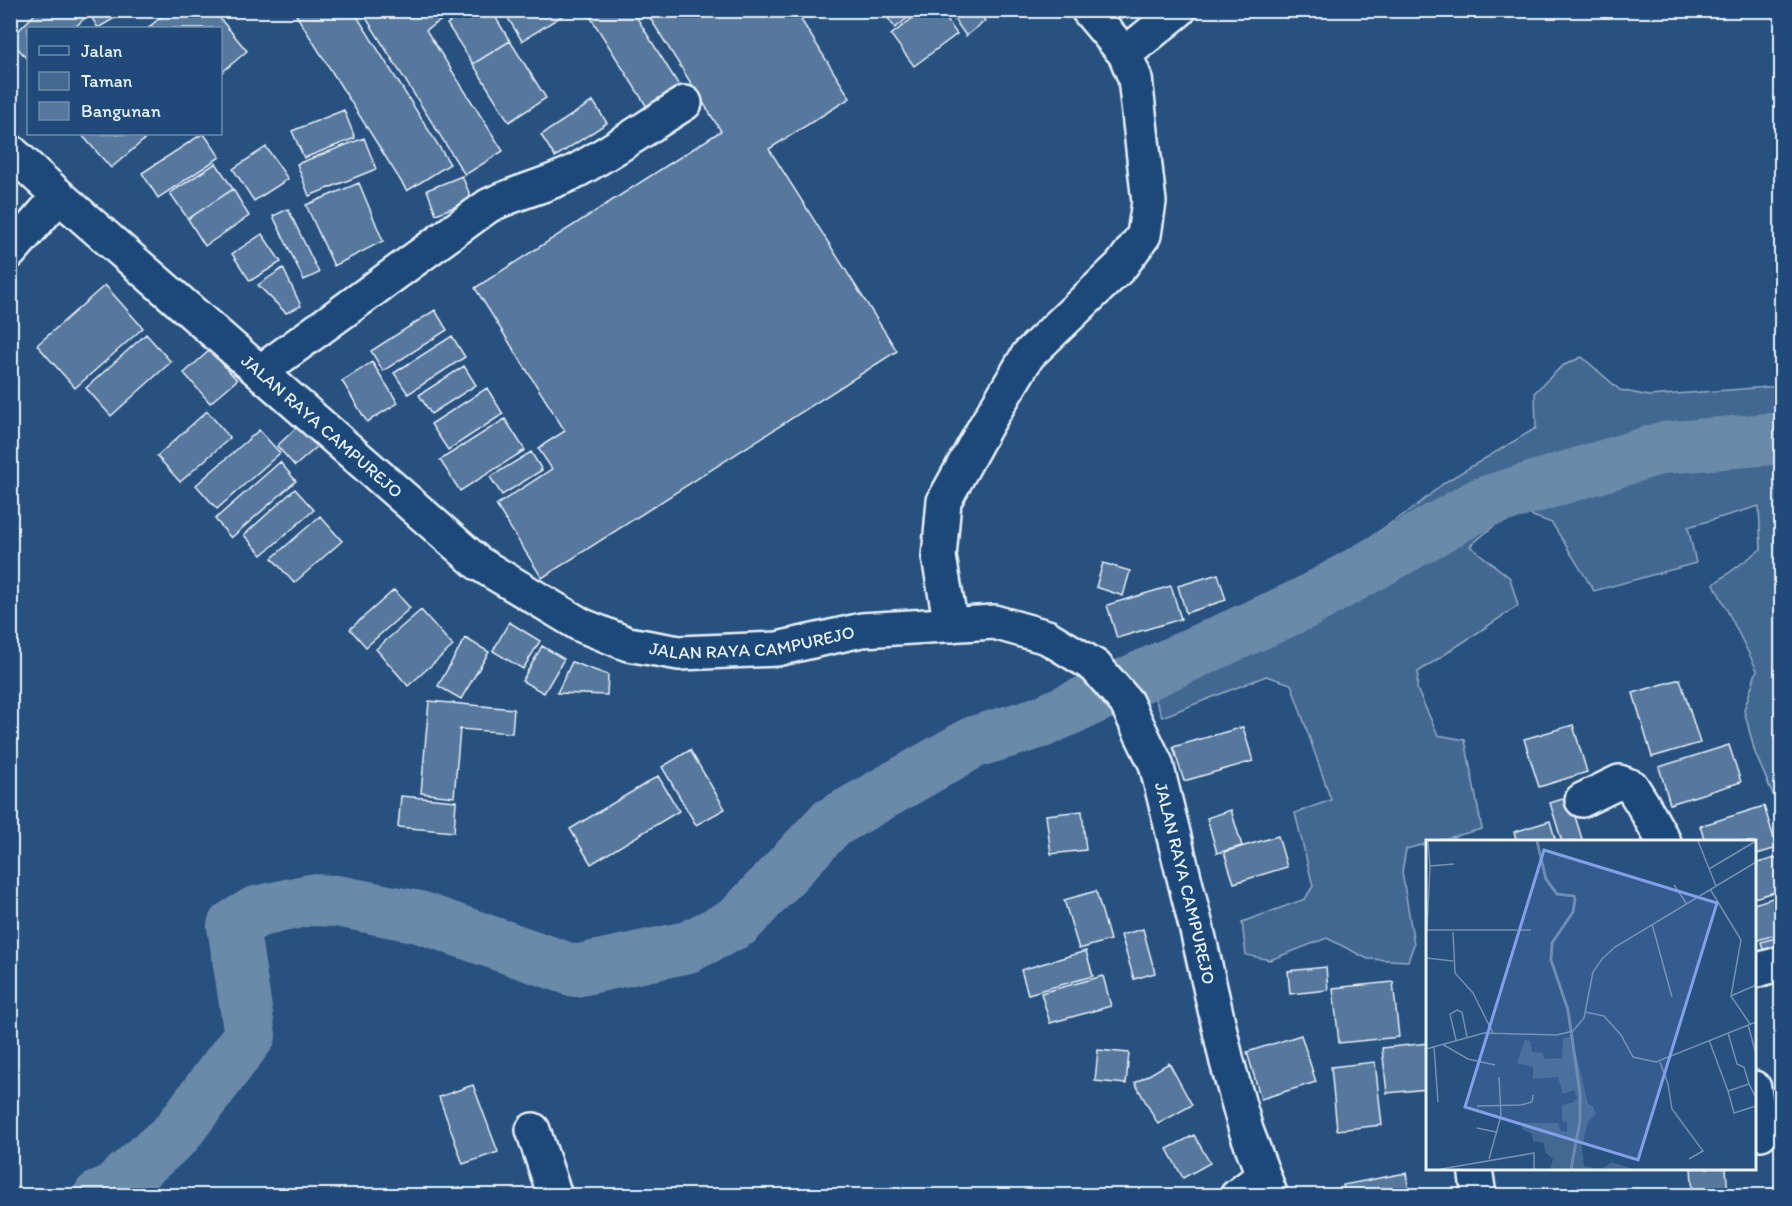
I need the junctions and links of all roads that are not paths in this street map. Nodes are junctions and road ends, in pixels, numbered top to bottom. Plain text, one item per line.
1 (1088, 10) edge
2 (1179, 10) edge
3 (1125, 54) junction
4 (685, 103) dead end
5 (10, 151) edge
6 (59, 196) junction
7 (10, 252) edge
8 (260, 372) junction
9 (951, 625) junction
10 (1582, 800) dead end
11 (1663, 840) edge
12 (1782, 963) edge
13 (1756, 971) edge
14 (1756, 1096) edge
15 (533, 1131) dead end
16 (1761, 1133) dead end
17 (1475, 1170) edge
18 (1267, 1186) edge
19 (555, 1196) edge
20 (1237, 1196) edge
21 (1479, 1196) edge

1 - 3 main road
2 - 3 main road
3 - 9 main road
4 - 8 main road
5 - 6 main road, JALAN RAYA CAMPUREJO
6 - 7 main road
6 - 8 main road, JALAN RAYA CAMPUREJO
8 - 9 main road, JALAN RAYA CAMPUREJO
9 - 18 main road, JALAN RAYA CAMPUREJO
10 - 11 main road
12 - 13 main road
14 - 16 main road
15 - 19 main road
17 - 21 main road
18 - 20 main road

